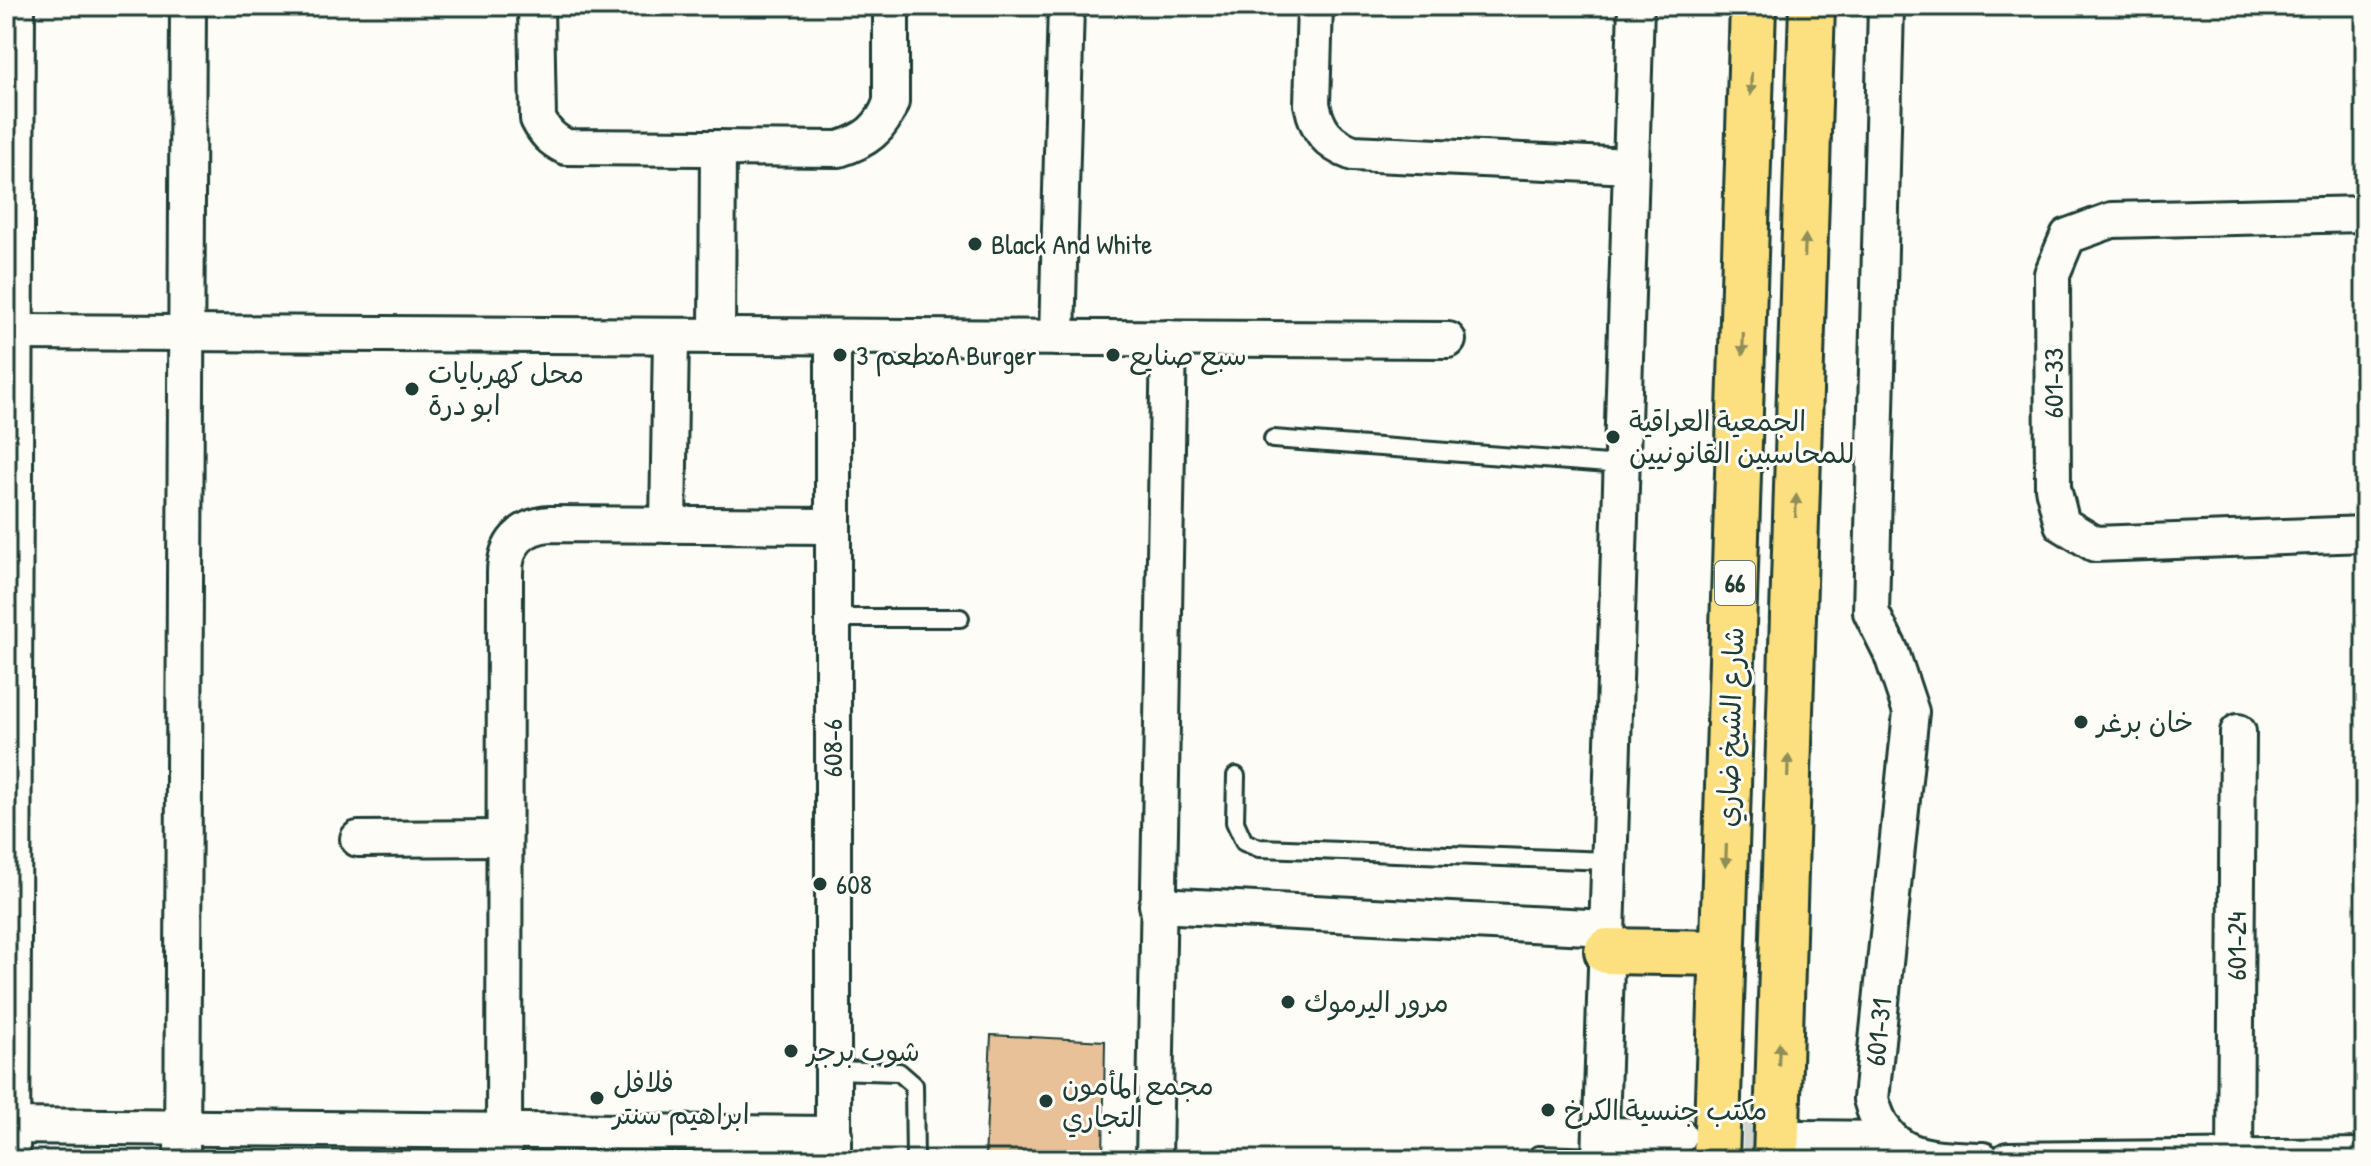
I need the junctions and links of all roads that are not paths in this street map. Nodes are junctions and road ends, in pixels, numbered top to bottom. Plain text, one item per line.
1 (17, 6) edge
2 (188, 6) edge
3 (536, 6) edge
4 (891, 6) edge
5 (1066, 6) edge
6 (1315, 6) edge
7 (1636, 6) edge
8 (1753, 6) edge
9 (1812, 6) edge
10 (1886, 6) edge
11 (718, 148) junction
12 (1631, 166) junction
13 (2365, 214) edge
14 (16, 332) junction
15 (187, 333) junction
16 (671, 336) junction
17 (717, 336) junction
18 (833, 337) junction
19 (1057, 338) junction
20 (1169, 338) junction
21 (1448, 340) dead end
22 (1273, 439) dead end
23 (1622, 465) junction
24 (668, 525) junction
25 (831, 526) junction
26 (2365, 534) edge
27 (832, 618) junction
28 (960, 618) dead end
29 (2238, 732) dead end
30 (1236, 776) dead end
31 (504, 838) junction
32 (358, 839) dead end
33 (1609, 861) junction
34 (1157, 905) junction
35 (1607, 939) junction
36 (1723, 953) junction
37 (834, 1070) junction
38 (9, 1126) edge
39 (1679, 1136) tunnel mouth
40 (1890, 1139) junction
41 (182, 1144) edge
42 (504, 1145) edge
43 (834, 1147) edge
44 (1788, 1149) edge
45 (1601, 1151) edge
46 (1538, 1155) dead end
47 (2365, 1156) edge
48 (2235, 1159) edge
49 (12, 1160) edge
50 (915, 1160) edge
51 (1154, 1160) edge
52 (1716, 1160) edge
53 (1983, 1160) edge
54 (2008, 1160) edge

1 - 14 street
2 - 15 street
3 - 11 street
4 - 11 street
5 - 19 street
6 - 12 street
7 - 12 street
8 -> 36 main road, شارع الشيخ ضاري / 66
44 -> 9 main road, 66
10 - 40 street, 601-31
11 - 17 street
12 - 23 street
13 - 26 street, 601-33
14 - 15 street
14 - 38 street
15 - 16 street
15 - 41 street
16 - 17 street
16 - 24 street
17 - 18 street
18 - 19 street
18 - 25 street, 608-6
19 - 20 street
20 - 21 street
20 - 34 street
22 - 23 lane
23 - 33 street
24 - 25 street
24 - 31 street
25 - 27 street, 608-6
27 - 28 lane
27 - 37 street, 608-6
29 - 48 street, 601-24
30 - 33 lane
31 - 32 street
31 - 42 street
33 - 35 street
34 - 35 street
34 - 51 street
35 - 36 main road
35 - 45 street
36 - 52 main road, شارع الشيخ ضاري / 66
37 - 43 street, 608-6
37 - 50 lane
38 - 41 street
38 - 49 street
39 - 45 street
40 - 44 street
40 - 53 street
41 - 42 street
42 - 43 street
45 - 46 lane
47 - 48 street
48 - 54 street

